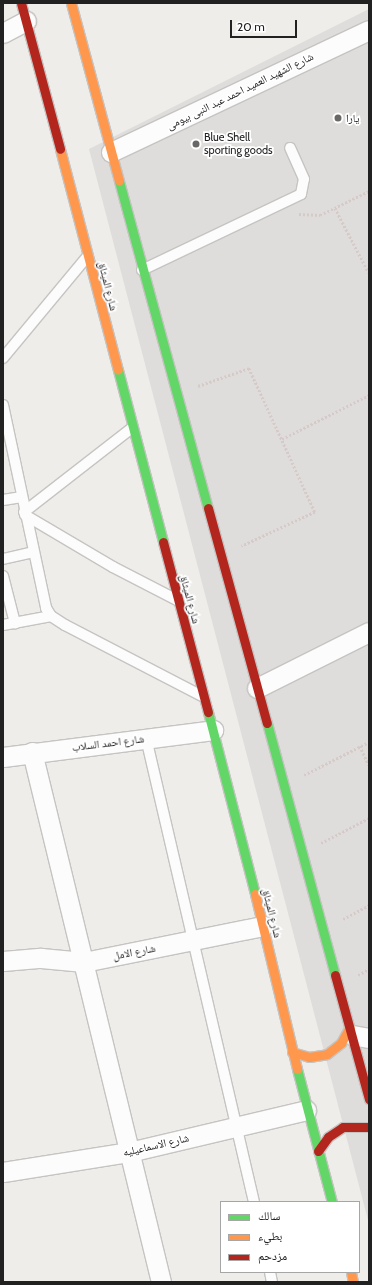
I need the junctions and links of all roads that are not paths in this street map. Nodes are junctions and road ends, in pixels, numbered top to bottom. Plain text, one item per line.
1 (21, 3) edge
2 (72, 3) edge
3 (26, 22) junction
4 (369, 30) edge
5 (3, 33) edge
6 (290, 148) dead end
7 (111, 152) junction
8 (88, 255) junction
9 (142, 270) junction
10 (3, 358) edge
11 (3, 406) edge
12 (132, 428) junction
13 (22, 498) junction
14 (3, 500) edge
15 (25, 514) junction
16 (33, 552) junction
17 (3, 559) edge
18 (3, 576) edge
19 (178, 600) junction
20 (52, 616) junction
21 (14, 623) junction
22 (3, 625) edge
23 (369, 632) edge
24 (257, 688) junction
25 (204, 697) junction
26 (213, 730) junction
27 (146, 738) junction
28 (32, 752) junction
29 (3, 757) edge
30 (263, 926) junction
31 (193, 940) junction
32 (3, 960) edge
33 (84, 962) junction
34 (357, 1033) edge
35 (292, 1052) junction
36 (369, 1100) edge
37 (306, 1110) junction
38 (236, 1126) junction
39 (369, 1128) edge
40 (318, 1151) junction
41 (129, 1152) junction
42 (3, 1172) edge
43 (254, 1201) edge
44 (332, 1201) edge
45 (161, 1282) edge

1 - 3 main road, شارع الميثاق
2 - 7 main road
3 - 5 street
3 - 8 main road, شارع الميثاق
4 - 7 street, شارع الشهيد العميد احمد عبد النبى بيومى
6 - 9 lane
7 - 9 main road
8 - 10 lane
8 - 12 main road, شارع الميثاق
9 - 24 main road
11 - 13 lane
12 - 15 lane
12 - 19 main road, شارع الميثاق
13 - 14 lane
13 - 15 lane
15 - 16 lane
15 - 19 lane
16 - 17 lane
16 - 20 lane
18 - 21 lane
19 - 25 main road, شارع الميثاق
20 - 21 lane
20 - 25 lane
21 - 22 lane
23 - 24 street
24 - 34 main road
25 - 26 main road, شارع الميثاق
26 - 27 street, شارع احمد السلاب
26 - 30 main road, شارع الميثاق
27 - 28 street, شارع احمد السلاب
27 - 31 lane
28 - 29 street, شارع احمد السلاب
28 - 33 street
30 - 31 street, شارع الامل
30 - 35 main road, شارع الميثاق
31 - 33 street, شارع الامل
31 - 38 lane
32 - 33 street, شارع الامل
33 - 41 street
34 - 35 main road
34 - 36 main road
35 - 37 main road, شارع الميثاق
37 - 38 street, شارع الاسماعيليه
37 - 40 main road, شارع الميثاق
38 - 41 street, شارع الاسماعيليه
38 - 43 lane
39 - 40 main road
40 - 44 main road, شارع الميثاق
41 - 42 street, شارع الاسماعيليه
41 - 45 street

